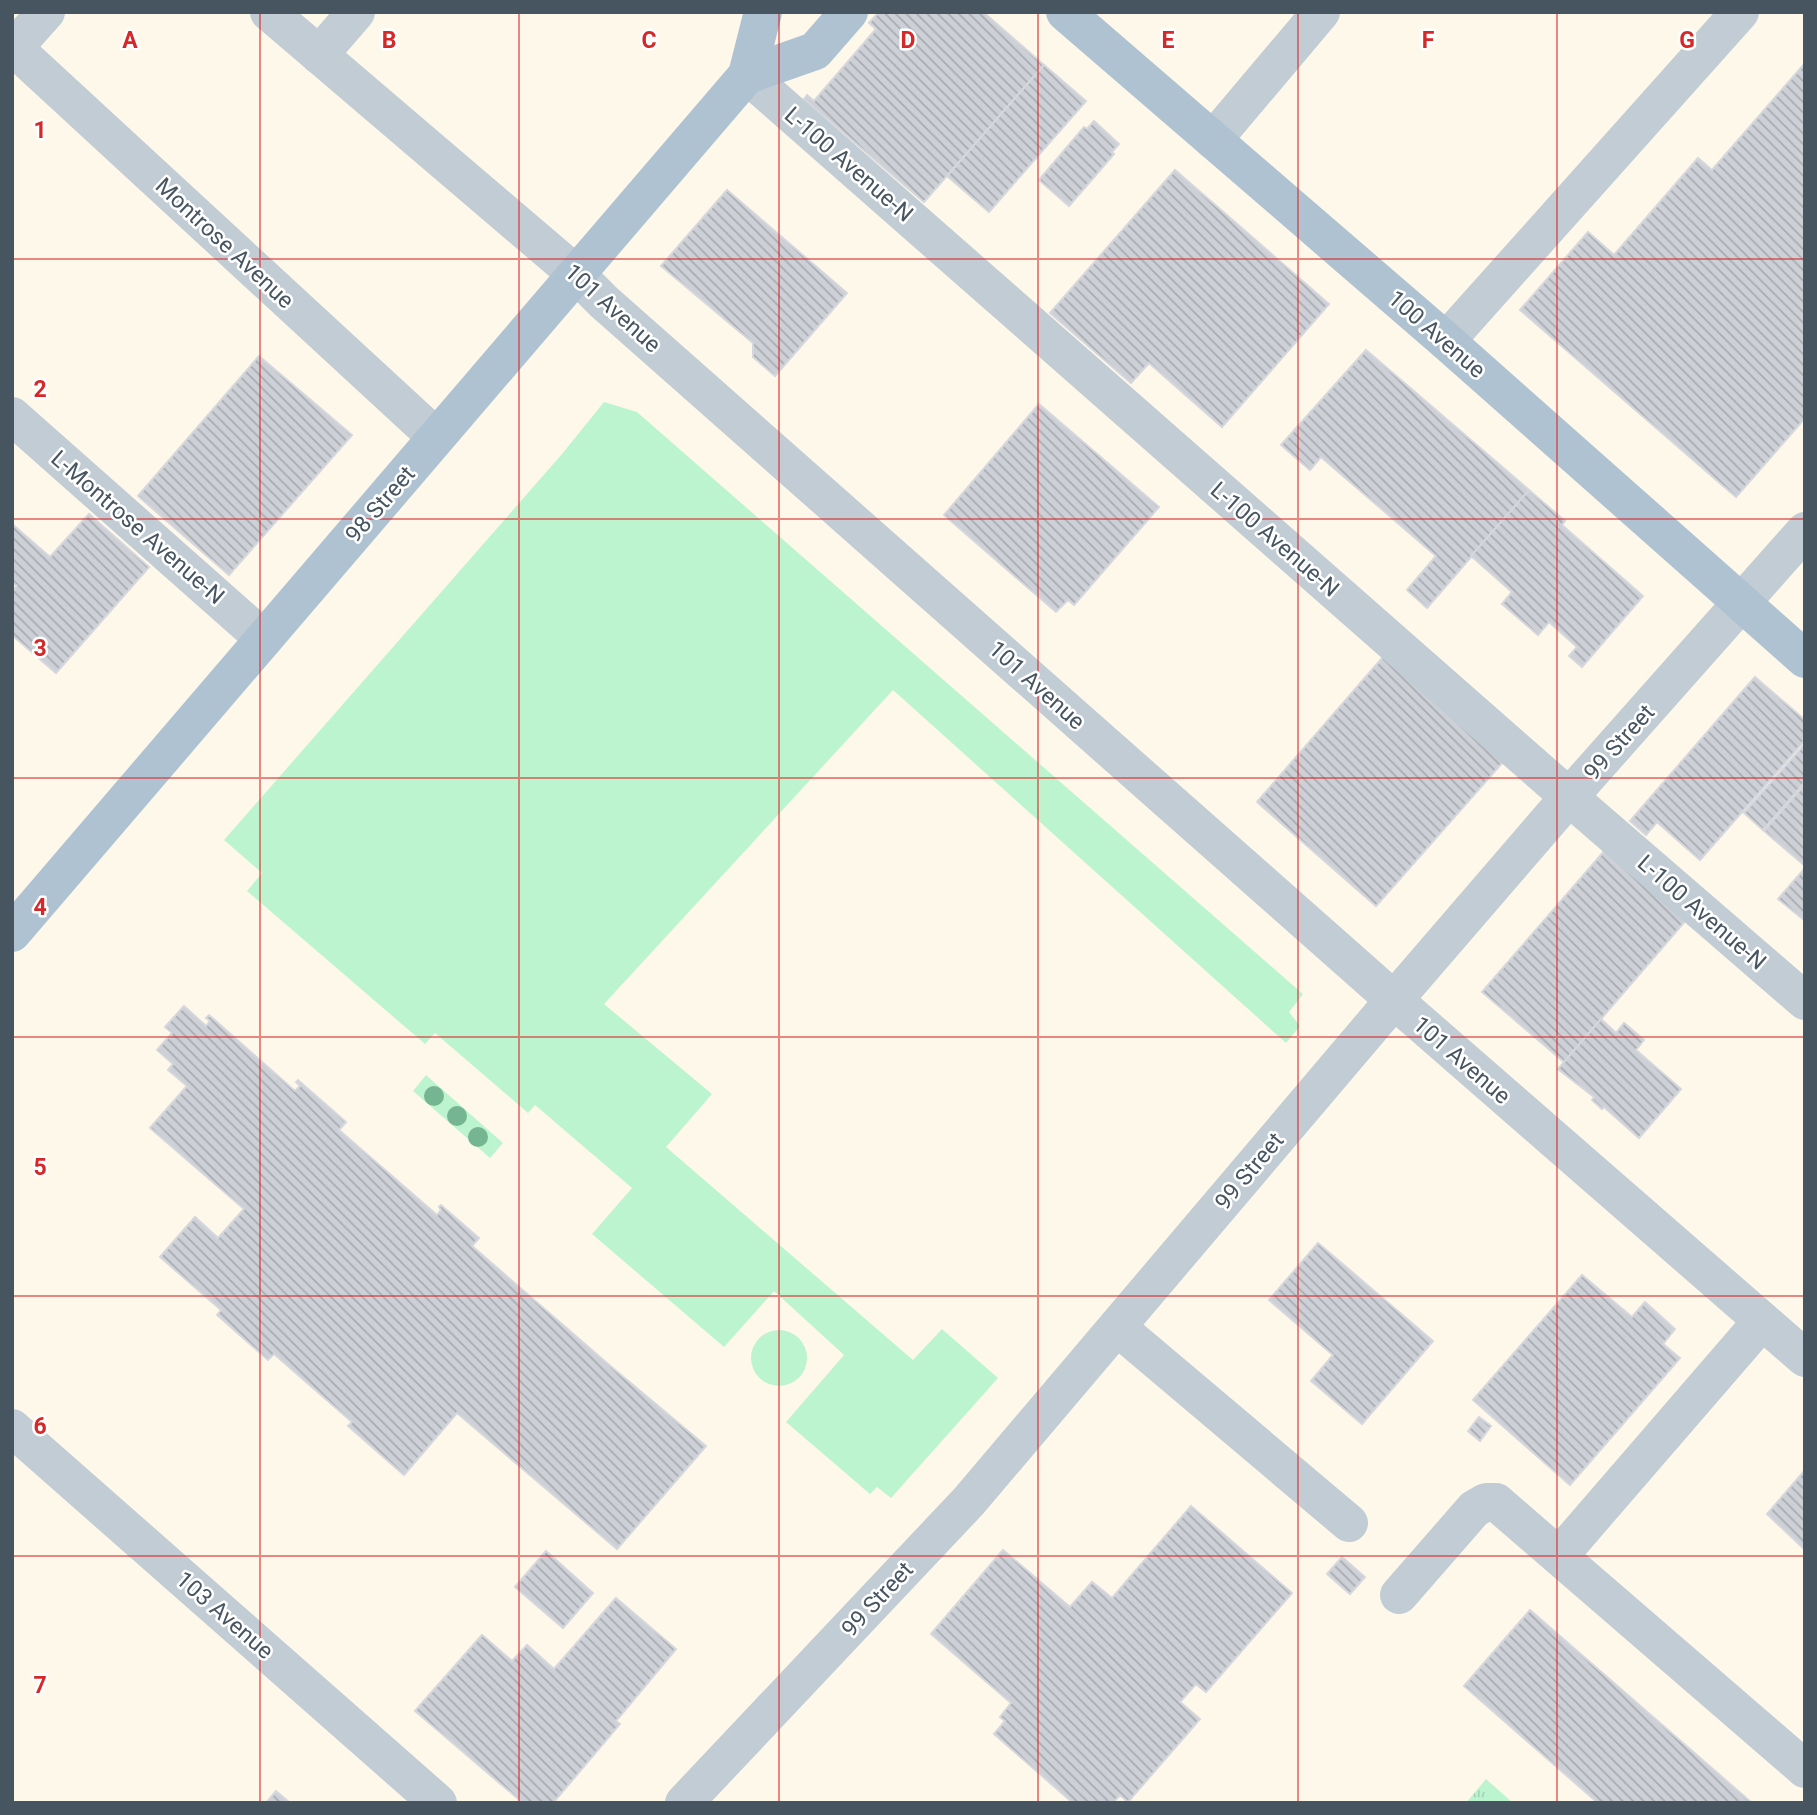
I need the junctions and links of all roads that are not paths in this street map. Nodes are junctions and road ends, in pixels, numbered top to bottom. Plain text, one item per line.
1 (46, 12) edge
2 (269, 12) edge
3 (356, 12) edge
4 (763, 12) edge
5 (849, 12) edge
6 (1065, 12) edge
7 (1321, 12) edge
8 (1740, 12) edge
9 (318, 55) junction
10 (747, 75) junction
11 (1213, 140) junction
12 (576, 274) junction
13 (1446, 341) junction
14 (12, 416) edge
15 (436, 438) junction
16 (1805, 531) edge
17 (1742, 603) junction
18 (264, 639) junction
19 (1805, 659) edge
20 (1569, 797) junction
21 (12, 933) edge
22 (1394, 1000) junction
23 (1805, 1001) edge
24 (1762, 1321) junction
25 (1117, 1327) junction
26 (1805, 1358) edge
27 (12, 1428) edge
28 (1349, 1523) dead end
29 (1559, 1556) junction
30 (1399, 1595) dead end
31 (1805, 1769) edge
32 (438, 1803) edge
33 (684, 1803) edge

1 - 15 street, Montrose Avenue
2 - 9 street, 101 Avenue
3 - 9 street
4 - 10 main road, 98 Street
5 - 10 main road, 98 Street
6 - 11 main road, 100 Avenue
7 - 11 street
8 - 13 street
9 - 12 street, 101 Avenue
10 - 12 main road, 98 Street
10 - 20 street, L-100 Avenue-N
11 - 13 main road, 100 Avenue
12 - 15 main road, 98 Street
12 - 22 street, 101 Avenue
13 - 17 main road, 100 Avenue
14 - 18 street, L-Montrose Avenue-N
15 - 18 main road, 98 Street
16 - 17 street, 99 Street
17 - 19 main road, 100 Avenue
17 - 20 street, 99 Street
18 - 21 main road, 98 Street
20 - 22 street, 99 Street
20 - 23 street, L-100 Avenue-N
22 - 24 street, 101 Avenue
22 - 25 street, 99 Street
24 - 26 street, 101 Avenue
24 - 29 street
25 - 28 street
25 - 33 street, 99 Street
27 - 32 street, 103 Avenue
29 - 30 street
29 - 31 street

